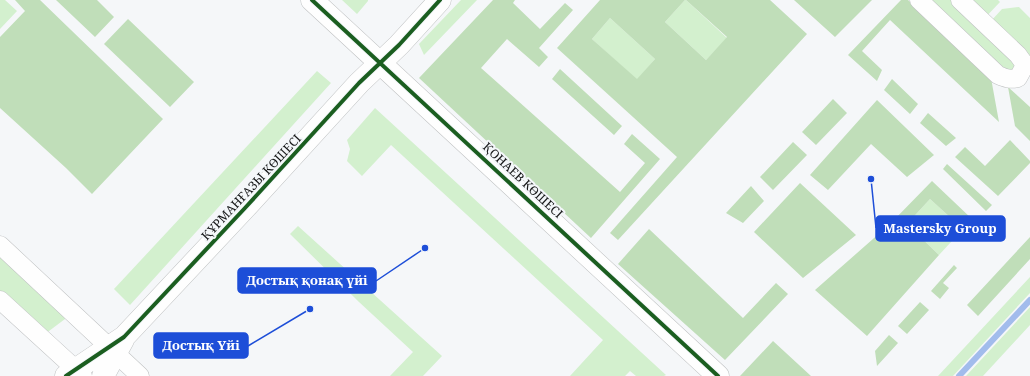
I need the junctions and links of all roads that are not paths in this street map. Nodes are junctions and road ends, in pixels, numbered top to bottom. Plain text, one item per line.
1 (312, 0) edge
2 (440, 0) edge
3 (919, 0) edge
4 (960, 0) edge
5 (380, 63) junction
6 (0, 245) edge
7 (0, 300) edge
8 (116, 346) junction
9 (75, 374) edge
10 (103, 376) edge
11 (140, 376) edge
12 (718, 376) edge

1 - 5 street, ҚОНАЕВ КӨШЕСІ
2 - 5 street, ҚҰРМАНҒАЗЫ КӨШЕСІ
3 - 4 street
5 - 8 street, ҚҰРМАНҒАЗЫ КӨШЕСІ
5 - 12 street, ҚОНАЕВ КӨШЕСІ
6 - 8 street
7 - 9 street
8 - 9 street, ҚҰРМАНҒАЗЫ КӨШЕСІ
8 - 10 street, ҚҰРМАНҒАЗЫ КӨШЕСІ
8 - 11 street

